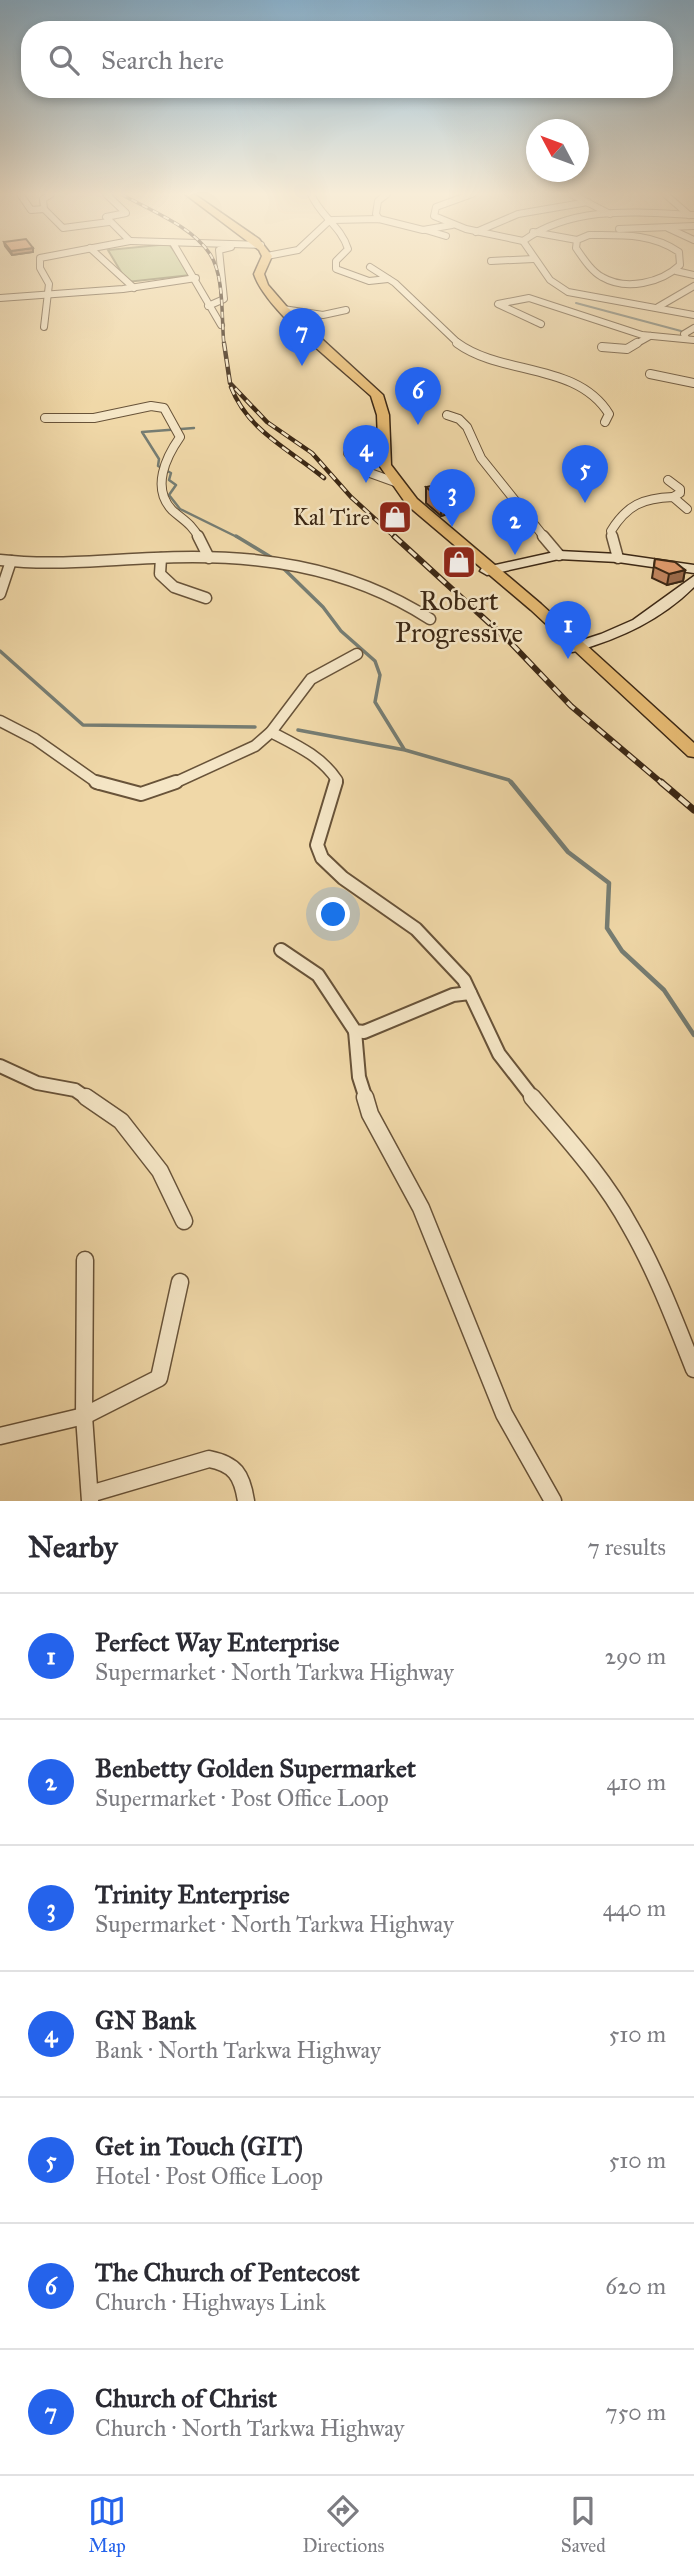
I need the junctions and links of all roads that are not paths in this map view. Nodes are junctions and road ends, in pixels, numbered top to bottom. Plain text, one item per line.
1 (40, 264) edge
2 (108, 264) edge
3 (187, 264) edge
4 (221, 264) edge
5 (261, 264) edge
6 (336, 264) edge
7 (538, 264) edge
8 (589, 264) edge
9 (680, 264) edge
10 (370, 267) dead end
11 (676, 271) junction
12 (694, 275) edge
13 (197, 278) junction
14 (388, 279) junction
15 (694, 286) edge
16 (134, 288) junction
17 (49, 294) junction
18 (0, 298) edge
19 (208, 306) junction
20 (658, 306) junction
21 (283, 309) junction
22 (346, 310) dead end
23 (694, 315) edge
24 (541, 324) dead end
25 (221, 325) dead end
26 (44, 327) dead end
27 (694, 328) edge
28 (650, 336) junction
29 (690, 339) edge
30 (602, 347) dead end
31 (650, 374) dead end
32 (694, 384) edge
33 (680, 387) dead end
34 (447, 415) dead end
35 (45, 418) dead end
36 (605, 422) dead end
37 (348, 453) dead end
38 (668, 480) dead end
39 (395, 482) junction
40 (673, 497) junction
41 (687, 509) dead end
42 (559, 555) junction
43 (161, 558) junction
44 (209, 558) junction
45 (618, 558) junction
46 (0, 560) edge
47 (11, 561) junction
48 (486, 567) junction
49 (688, 569) edge
50 (692, 585) edge
51 (0, 594) edge
52 (206, 597) dead end
53 (430, 619) dead end
54 (578, 649) junction
55 (357, 654) dead end
56 (0, 721) edge
57 (271, 732) junction
58 (694, 752) edge
59 (281, 950) dead end
60 (470, 993) junction
61 (355, 1031) junction
62 (0, 1066) edge
63 (184, 1221) dead end
64 (85, 1260) dead end
65 (180, 1282) dead end
66 (694, 1369) edge
67 (84, 1416) junction
68 (0, 1436) edge
69 (90, 1497) edge
70 (246, 1501) edge
71 (553, 1501) edge

1 - 17 street
2 - 16 street
3 - 13 street
4 - 19 street
5 - 21 main road
6 - 14 street
7 - 20 street
8 - 11 street
9 - 11 street
10 - 14 street
11 - 12 street
13 - 16 street
13 - 19 street
14 - 36 street
15 - 20 street
16 - 17 street
17 - 18 street
17 - 26 street
19 - 25 street
20 - 23 street
21 - 22 street
21 - 39 main road
24 - 28 street
27 - 29 street
28 - 29 street
28 - 30 street
31 - 32 street
32 - 33 street
34 - 42 street
35 - 44 street
37 - 39 street
38 - 40 street
39 - 48 main road
40 - 41 street
40 - 45 street
42 - 45 street
42 - 48 street
43 - 44 street
43 - 47 street
43 - 52 street
44 - 53 street
45 - 49 street
46 - 47 street
47 - 51 street
48 - 54 main road
49 - 50 street
50 - 54 street
54 - 58 main road
55 - 57 street
56 - 57 street
57 - 60 street
59 - 61 street
60 - 61 street
60 - 66 street
61 - 71 street
62 - 63 street
64 - 67 street
65 - 67 street
67 - 68 street
67 - 69 street
69 - 70 street

